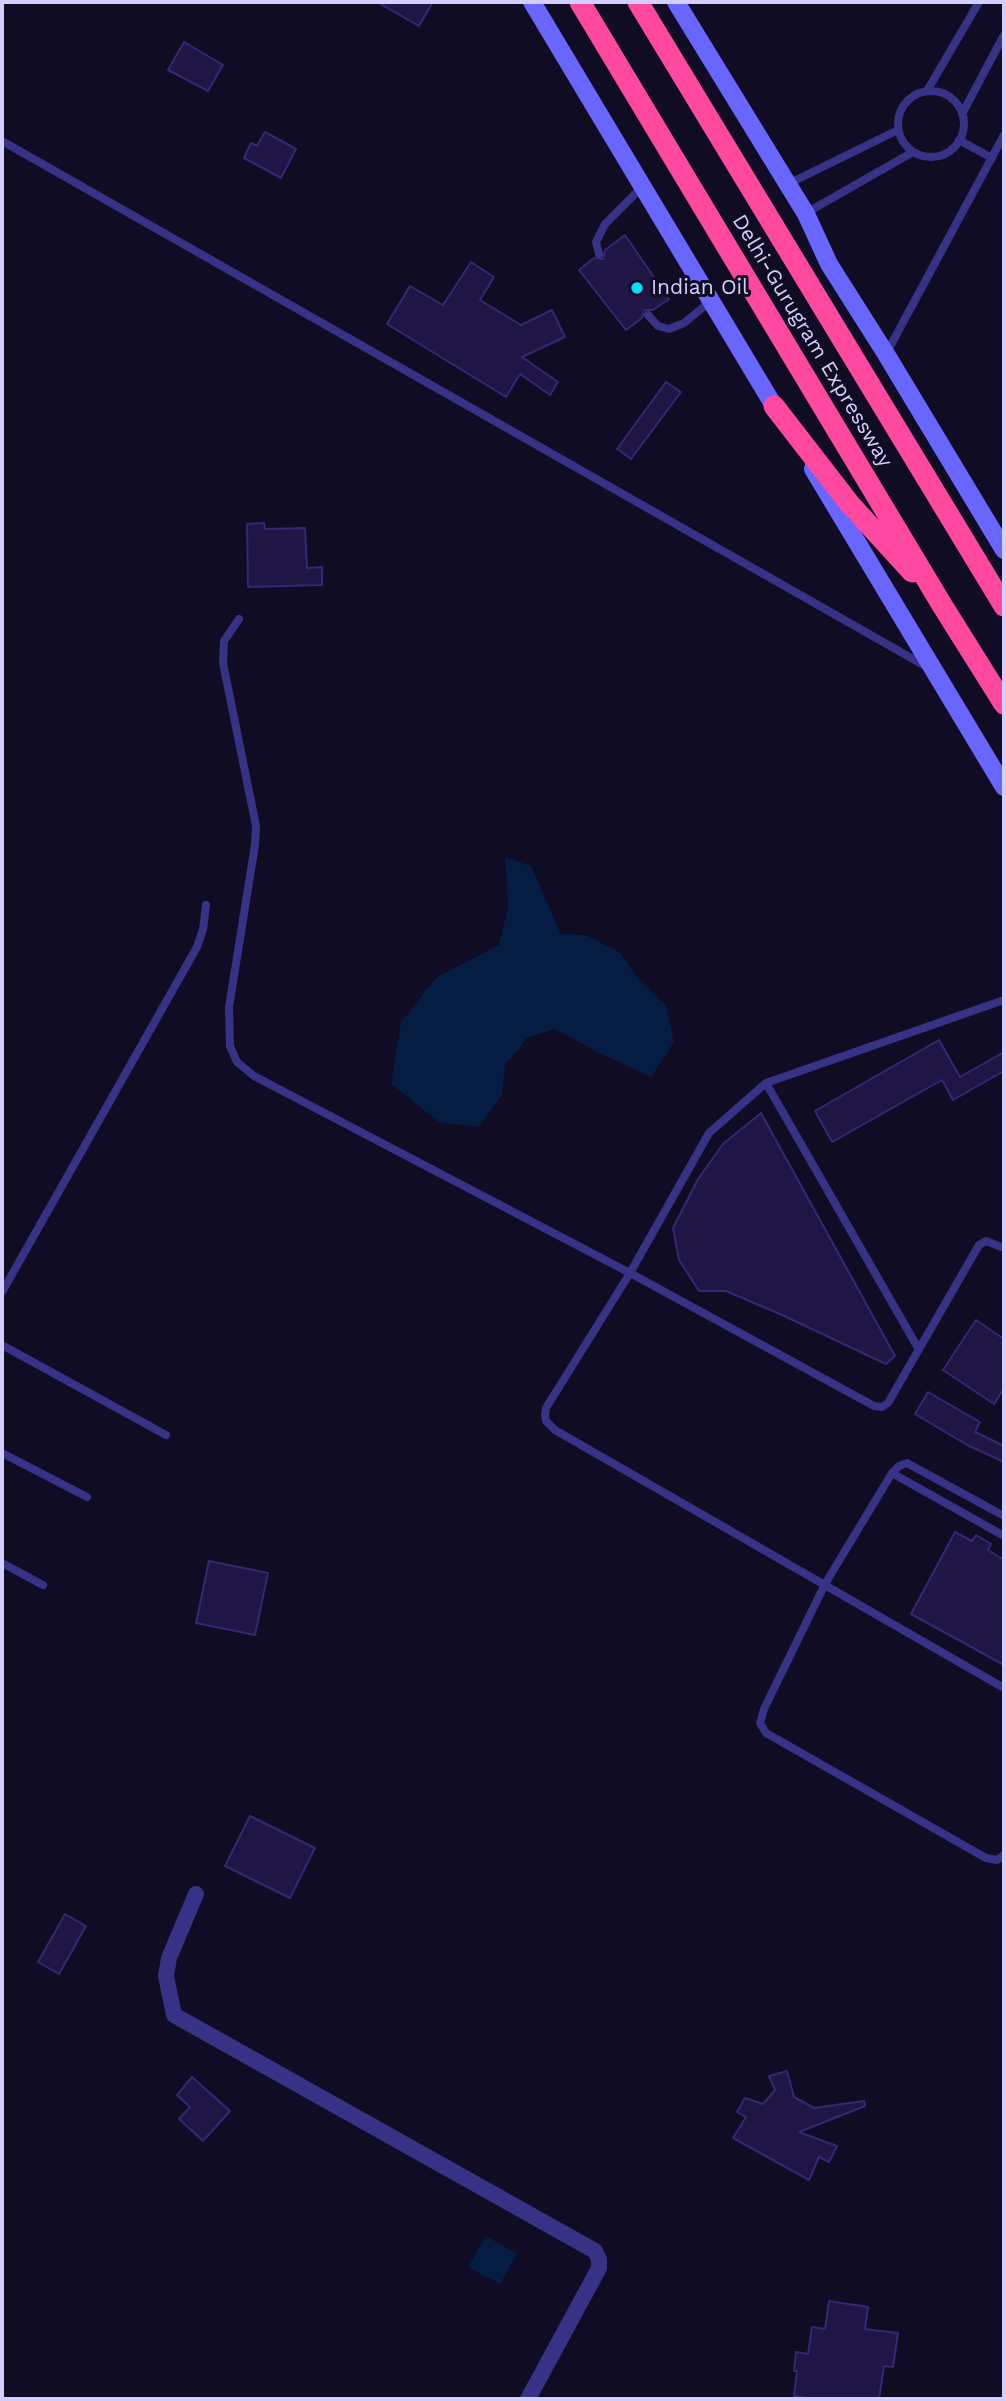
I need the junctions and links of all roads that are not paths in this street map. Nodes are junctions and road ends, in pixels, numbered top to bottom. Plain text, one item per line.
1 (532, 2) edge
2 (580, 2) edge
3 (638, 2) edge
4 (676, 2) edge
5 (979, 2) edge
6 (1004, 35) edge
7 (927, 92) junction
8 (962, 114) junction
9 (898, 130) junction
10 (1004, 135) edge
11 (959, 140) junction
12 (2, 141) edge
13 (913, 152) junction
14 (992, 158) junction
15 (788, 184) junction
16 (642, 187) junction
17 (806, 214) junction
18 (599, 254) dead end
19 (711, 301) junction
20 (648, 315) dead end
21 (886, 354) junction
22 (774, 406) junction
23 (1004, 550) edge
24 (942, 605) junction
25 (1004, 606) edge
26 (239, 619) dead end
27 (937, 673) junction
28 (1004, 704) edge
29 (1004, 787) edge
30 (206, 905) dead end
31 (1004, 1000) edge
32 (766, 1083) junction
33 (1004, 1248) edge
34 (630, 1273) junction
35 (2, 1292) edge
36 (2, 1345) edge
37 (918, 1348) junction
38 (166, 1435) dead end
39 (2, 1453) edge
40 (891, 1473) junction
41 (87, 1497) dead end
42 (1004, 1516) edge
43 (1004, 1536) edge
44 (2, 1563) edge
45 (825, 1584) junction
46 (43, 1586) dead end
47 (1004, 1688) edge
48 (1004, 1855) edge
49 (196, 1894) dead end
50 (528, 2399) edge

1 - 16 main road
2 - 24 highway, Delhi-Gurugram Expressway
3 - 25 highway, Delhi-Gurugram Expressway
4 - 15 main road
5 - 7 lane
6 - 8 lane
7 - 8 lane
7 - 9 lane
8 - 11 lane
9 - 13 lane
9 - 15 lane
10 - 14 lane
11 - 13 lane
11 - 14 lane
12 - 27 lane
13 - 17 lane
14 - 21 lane
15 - 17 main road
16 - 18 lane
16 - 19 main road
17 - 21 main road
19 - 20 lane
19 - 22 main road
21 - 23 main road
22 - 24 highway
22 - 27 main road
24 - 28 highway, Delhi-Gurugram Expressway
26 - 34 lane
27 - 29 main road
30 - 35 lane
31 - 32 lane
32 - 34 lane
32 - 37 lane
33 - 37 lane
34 - 37 lane
34 - 45 lane
36 - 38 lane
39 - 41 lane
40 - 42 lane
40 - 43 lane
40 - 45 lane
44 - 46 lane
45 - 47 lane
45 - 48 lane
49 - 50 street

